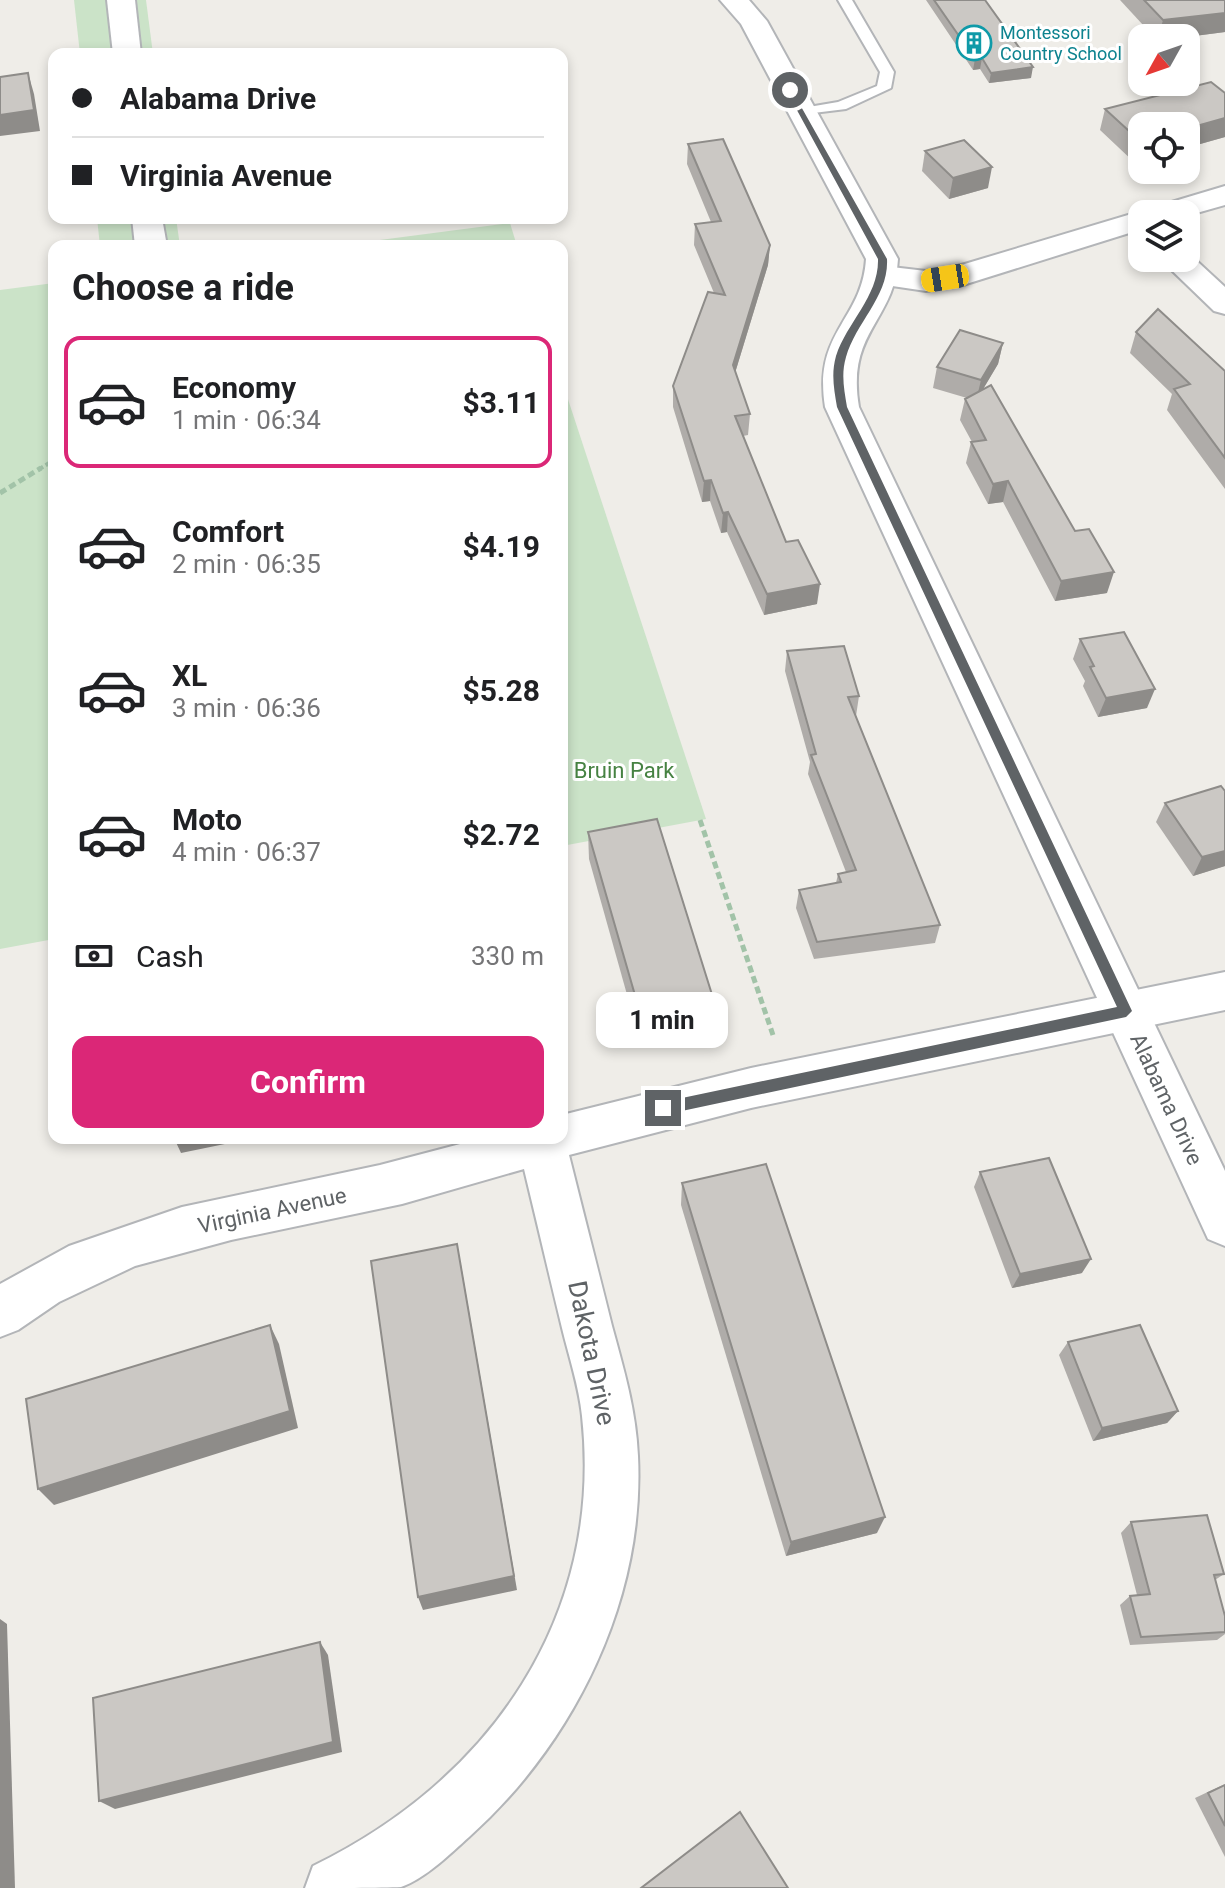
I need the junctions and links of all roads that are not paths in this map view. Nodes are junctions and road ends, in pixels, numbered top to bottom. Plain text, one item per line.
1 (121, 0) edge
2 (845, 0) edge
3 (746, 7) edge
4 (126, 48) edge
5 (802, 112) junction
6 (1225, 195) edge
7 (1200, 203) edge
8 (1128, 225) edge
9 (1190, 272) edge
10 (883, 276) junction
11 (1225, 304) edge
12 (1225, 991) edge
13 (1126, 1011) junction
14 (568, 1135) edge
15 (535, 1144) edge
16 (554, 1144) edge
17 (1225, 1223) edge
18 (0, 1313) edge
19 (335, 1888) edge

1 - 4 street
2 - 5 lane
3 - 5 street
5 - 10 street
6 - 7 street
8 - 10 street
9 - 11 street
10 - 13 street, Alabama Drive
12 - 13 street, Virginia Avenue
13 - 14 street, Virginia Avenue
13 - 17 street, Alabama Drive
15 - 18 street, Virginia Avenue
16 - 19 street, Dakota Drive

